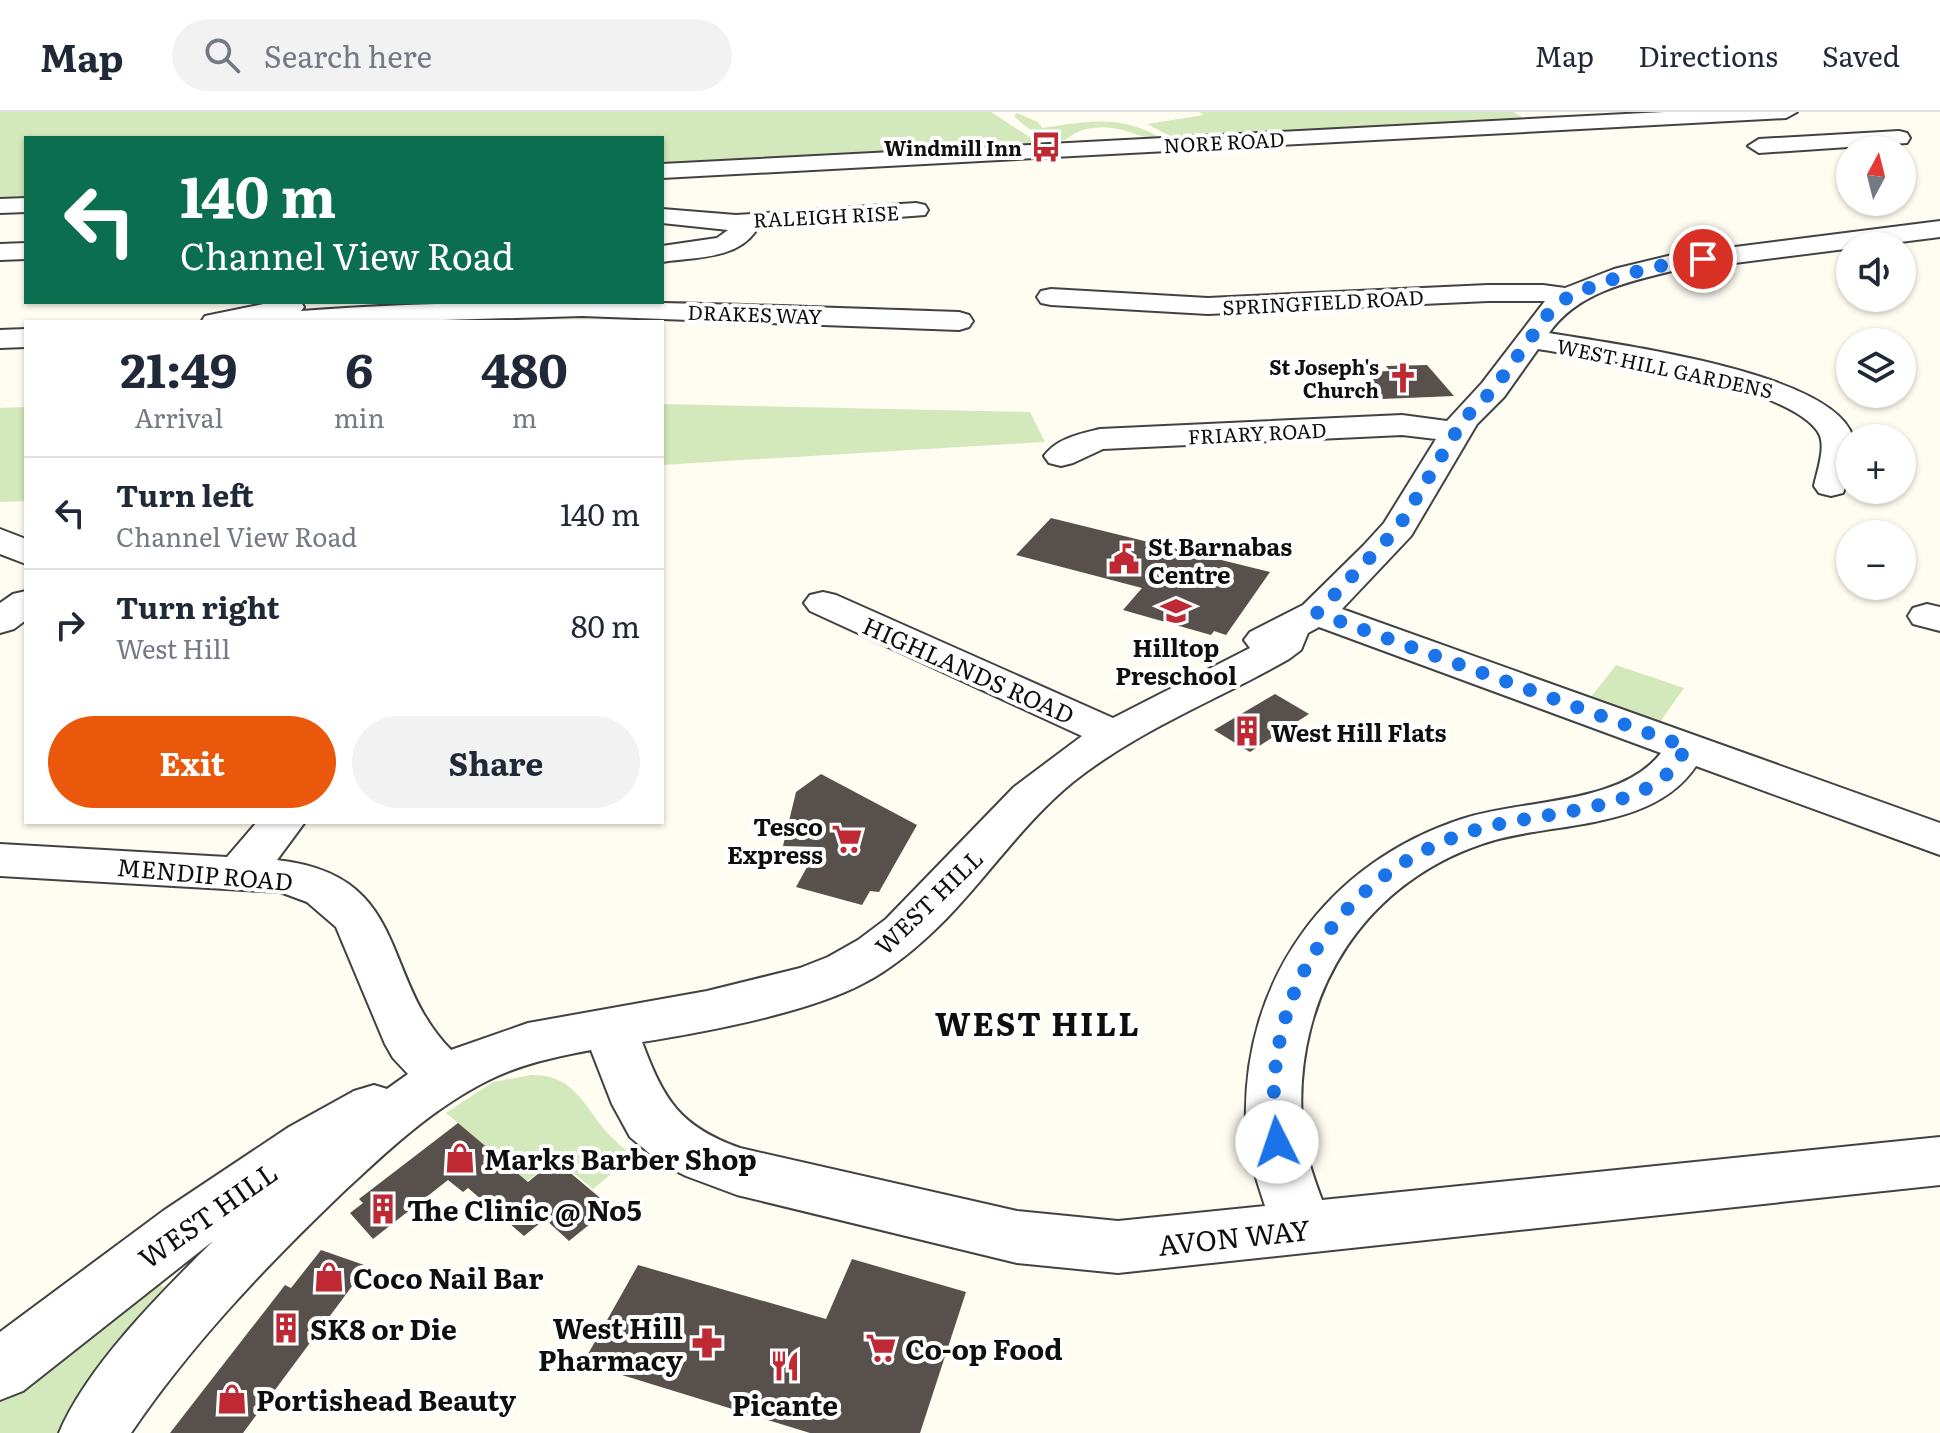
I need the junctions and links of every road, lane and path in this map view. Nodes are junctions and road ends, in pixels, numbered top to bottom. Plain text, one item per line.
1 (1786, 112) edge
2 (1708, 116) junction
3 (1836, 142) edge
4 (1759, 146) junction
5 (1801, 167) dead end
6 (664, 171) edge
7 (24, 205) edge
8 (0, 206) edge
9 (1940, 207) edge
10 (916, 210) dead end
11 (1916, 211) edge
12 (664, 216) edge
13 (736, 222) junction
14 (1940, 229) edge
15 (24, 251) edge
16 (0, 252) edge
17 (664, 254) edge
18 (1051, 297) dead end
19 (1568, 297) junction
20 (301, 304) edge
21 (382, 308) edge
22 (225, 320) edge
23 (280, 320) edge
24 (959, 321) dead end
25 (24, 338) edge
26 (0, 339) edge
27 (1530, 339) junction
28 (1835, 431) joint
29 (1456, 432) junction
30 (1061, 456) dead end
31 (1831, 486) dead end
32 (0, 540) edge
33 (24, 552) edge
34 (24, 603) edge
35 (823, 603) dead end
36 (1303, 620) junction
37 (0, 621) edge
38 (1115, 735) junction
39 (1687, 747) junction
40 (280, 824) edge
41 (1940, 840) edge
42 (0, 860) edge
43 (240, 873) junction
44 (610, 1028) junction
45 (438, 1082) junction
46 (1940, 1161) edge
47 (184, 1229) junction
48 (1302, 1229) junction
49 (229, 1266) junction
50 (0, 1370) edge
51 (92, 1433) edge

1 - 2 street, NORE ROAD
2 - 4 street
2 - 6 street, NORE ROAD
3 - 4 street
4 - 5 street
7 - 8 street
9 - 11 street
10 - 13 street, RALEIGH RISE
12 - 13 street, RALEIGH RISE
13 - 17 street, RALEIGH RISE
14 - 19 street, WEST HILL
15 - 16 street
18 - 19 street, SPRINGFIELD ROAD
19 - 27 street, WEST HILL
20 - 22 street
21 - 23 street, DRAKES WAY
21 - 24 street, DRAKES WAY
25 - 26 street
27 - 28 street, WEST HILL GARDENS
27 - 29 street, WEST HILL
28 - 31 street
29 - 30 street, FRIARY ROAD
29 - 36 street, WEST HILL
32 - 33 street
34 - 37 street
35 - 38 street, HIGHLANDS ROAD
36 - 38 street, WEST HILL
36 - 39 street
38 - 44 street, WEST HILL
39 - 41 street
39 - 48 street
40 - 43 street
42 - 43 street, MENDIP ROAD
43 - 45 street, MENDIP ROAD
44 - 45 street, WEST HILL
44 - 48 street, AVON WAY
45 - 47 street, WEST HILL
45 - 49 street, WEST HILL
46 - 48 street, AVON WAY
47 - 49 street
47 - 50 street, WEST HILL
49 - 51 street, WEST HILL

